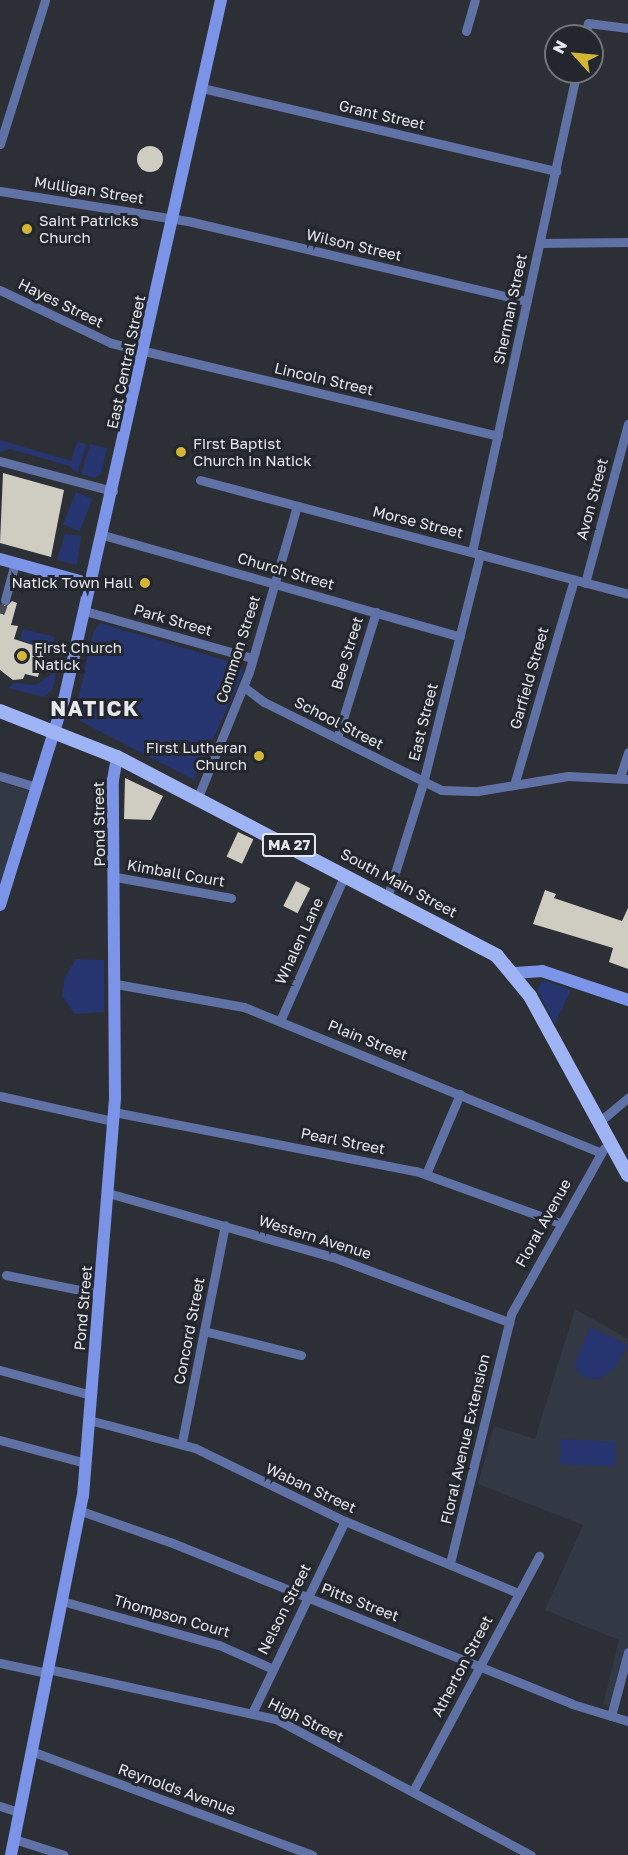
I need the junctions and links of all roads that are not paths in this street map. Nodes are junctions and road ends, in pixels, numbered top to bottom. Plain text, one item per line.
1 (45, 0) edge
2 (221, 0) edge
3 (475, 0) edge
4 (604, 25) edge
5 (628, 28) edge
6 (466, 31) dead end
7 (574, 84) edge
8 (202, 88) junction
9 (0, 144) edge
10 (556, 171) junction
11 (0, 191) edge
12 (174, 218) junction
13 (628, 242) edge
14 (540, 243) junction
15 (0, 290) edge
16 (527, 301) junction
17 (144, 351) junction
18 (628, 424) edge
19 (498, 436) junction
20 (0, 461) edge
21 (618, 462) junction
22 (628, 464) edge
23 (200, 480) dead end
24 (113, 491) junction
25 (297, 506) junction
26 (103, 535) junction
27 (476, 553) junction
28 (0, 559) edge
29 (15, 563) junction
30 (574, 579) junction
31 (585, 583) junction
32 (91, 584) junction
33 (274, 584) junction
34 (628, 594) edge
35 (5, 600) dead end
36 (85, 610) junction
37 (376, 612) junction
38 (460, 637) junction
39 (252, 658) junction
40 (244, 687) junction
41 (0, 711) edge
42 (55, 730) junction
43 (336, 738) junction
44 (628, 752) edge
45 (117, 757) junction
46 (0, 776) edge
47 (624, 778) edge
48 (423, 783) junction
49 (514, 785) junction
50 (37, 787) junction
51 (198, 797) junction
52 (345, 874) junction
53 (116, 877) junction
54 (388, 895) junction
55 (231, 898) dead end
56 (0, 905) edge
57 (515, 974) junction
58 (116, 984) junction
59 (628, 1000) edge
60 (280, 1021) junction
61 (460, 1094) junction
62 (0, 1096) edge
63 (628, 1098) edge
64 (114, 1117) junction
65 (599, 1122) junction
66 (605, 1147) junction
67 (426, 1174) junction
68 (628, 1174) edge
69 (108, 1193) junction
70 (560, 1223) junction
71 (225, 1225) junction
72 (6, 1275) dead end
73 (99, 1294) junction
74 (509, 1322) junction
75 (204, 1331) junction
76 (301, 1355) dead end
77 (0, 1370) edge
78 (91, 1395) junction
79 (89, 1420) junction
80 (0, 1440) edge
81 (182, 1442) junction
82 (86, 1463) junction
83 (81, 1511) junction
84 (345, 1521) junction
85 (539, 1556) dead end
86 (450, 1563) junction
87 (518, 1593) junction
88 (306, 1598) junction
89 (62, 1601) junction
90 (628, 1652) edge
91 (0, 1663) edge
92 (479, 1665) junction
93 (271, 1668) junction
94 (48, 1671) junction
95 (253, 1711) junction
96 (611, 1716) junction
97 (628, 1720) edge
98 (31, 1751) junction
99 (413, 1791) junction
100 (0, 1806) edge
101 (19, 1812) junction
102 (14, 1839) junction
103 (11, 1855) edge
104 (64, 1855) edge
105 (312, 1855) edge
106 (531, 1855) edge

1 - 9 street
2 - 8 street, East Central Street
3 - 6 street
4 - 5 street
7 - 10 street, Sherman Street
8 - 10 street, Grant Street
8 - 12 street, East Central Street
10 - 14 street, Sherman Street
11 - 12 street, Mulligan Street
12 - 16 street, Wilson Street
12 - 17 street, East Central Street
13 - 14 street
14 - 16 street, Sherman Street
15 - 17 street, Hayes Street
16 - 19 street, Sherman Street
17 - 19 street, Lincoln Street
17 - 24 street, East Central Street
18 - 21 street, Avon Street
19 - 27 street, Sherman Street
20 - 24 street
21 - 22 street
21 - 31 street, Avon Street
23 - 25 street, Morse Street
24 - 26 street, East Central Street
25 - 27 street, Morse Street
25 - 33 street, Common Street
26 - 32 street, East Central Street
26 - 33 street, Church Street
27 - 30 street, Morse Street
27 - 38 street, East Street
28 - 29 street
29 - 32 street
29 - 35 street
30 - 31 street, Morse Street
30 - 49 street, Garfield Street
31 - 34 street, Morse Street
32 - 36 street, East Central Street
33 - 37 street, Church Street
33 - 39 street, Common Street
36 - 39 street, Park Street
36 - 42 street, East Central Street
37 - 38 street, Church Street
37 - 43 street, Bee Street
38 - 48 street, East Street
39 - 40 street, Common Street
40 - 43 street, School Street
40 - 51 street, Common Street
41 - 42 main road, MA 27
42 - 45 main road, South Main Street / MA 27
42 - 50 street, East Central Street
43 - 48 street, School Street
44 - 47 street
45 - 51 main road, South Main Street / MA 27
45 - 53 street, Pond Street
46 - 50 street
47 - 49 street, School Street
48 - 49 street, School Street
48 - 54 street, East Street
50 - 56 street, East Central Street
51 - 52 main road, South Main Street / MA 27
52 - 54 main road, South Main Street / MA 27
52 - 60 street, Whalen Lane
53 - 55 street, Kimball Court
53 - 58 street, Pond Street
54 - 57 main road, South Main Street / MA 27
57 - 59 street
57 - 65 main road, South Main Street / MA 27
58 - 60 street, Plain Street
58 - 64 street, Pond Street
60 - 61 street, Plain Street
61 - 66 street, Plain Street
61 - 67 street
62 - 64 street, Pearl Street
63 - 65 street
64 - 67 street, Pearl Street
64 - 69 street, Pond Street
65 - 66 main road, South Main Street / MA 27
66 - 68 main road, South Main Street / MA 27
66 - 70 street, Floral Avenue
67 - 70 street, Pearl Street
69 - 71 street, Western Avenue
69 - 73 street, Pond Street
70 - 74 street, Floral Avenue
71 - 74 street, Western Avenue
71 - 75 street, Concord Street
72 - 73 street
73 - 78 street, Pond Street
74 - 86 street, Floral Avenue Extension
75 - 76 street
75 - 81 street, Concord Street
77 - 78 street
78 - 79 street, Pond Street
79 - 81 street, Waban Street
79 - 82 street, Pond Street
80 - 82 street
81 - 84 street, Waban Street
82 - 83 street, Pond Street
83 - 88 street, Pitts Street
83 - 89 street, Pond Street
84 - 86 street, Waban Street
84 - 88 street, Nelson Street
85 - 87 street, Atherton Street
86 - 87 street, Waban Street
87 - 92 street, Atherton Street
88 - 92 street, Pitts Street
88 - 93 street, Nelson Street
89 - 93 street, Thompson Court
89 - 94 street, Pond Street
90 - 96 street
91 - 94 street, High Street
92 - 96 street, Pitts Street
92 - 99 street, Atherton Street
93 - 95 street, Nelson Street
94 - 95 street, High Street
94 - 98 street, Pond Street
95 - 99 street, High Street
96 - 97 street, Pitts Street
98 - 101 street, Pond Street
98 - 105 street, Reynolds Avenue
99 - 106 street, High Street
100 - 101 street
101 - 102 street, Pond Street
102 - 103 street, Pond Street
102 - 104 street

